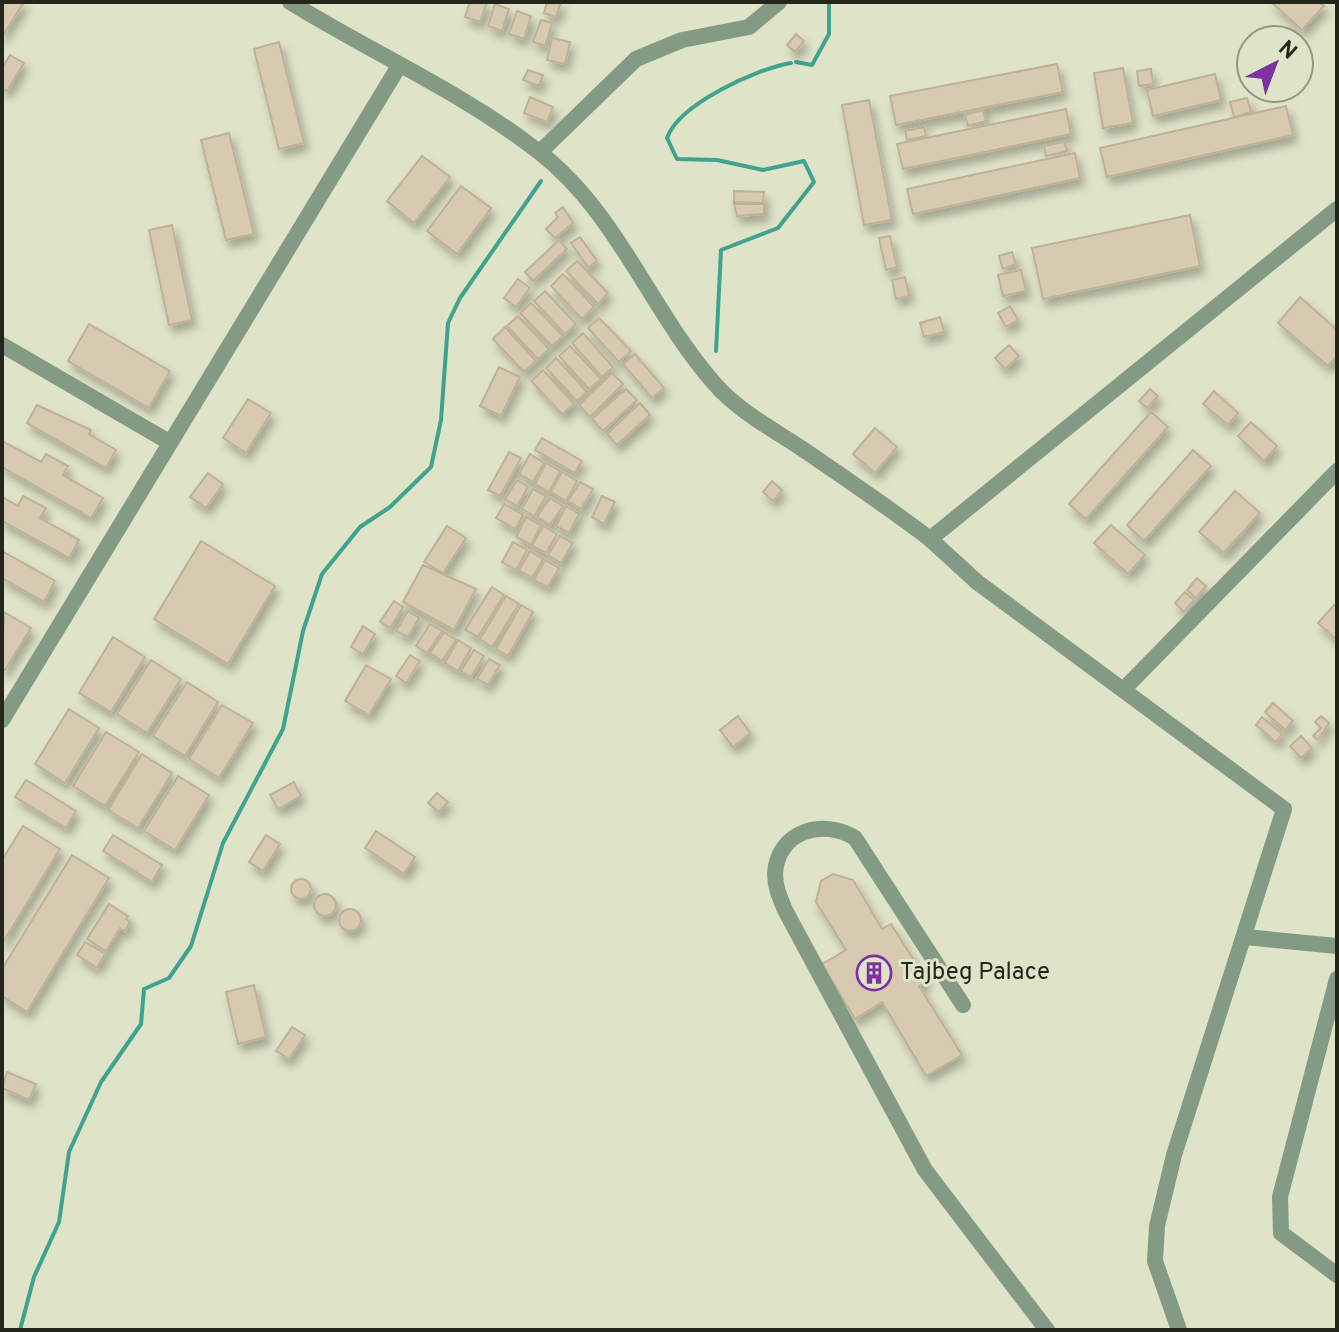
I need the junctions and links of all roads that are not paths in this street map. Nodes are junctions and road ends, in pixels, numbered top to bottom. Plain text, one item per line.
1 (290, 2) edge
2 (778, 3) edge
3 (399, 66) junction
4 (540, 152) junction
5 (1337, 209) edge
6 (2, 345) edge
7 (169, 442) junction
8 (1337, 471) edge
9 (930, 539) junction
10 (1125, 688) junction
11 (2, 720) edge
12 (1245, 937) junction
13 (1337, 946) edge
14 (1337, 979) edge
15 (963, 1005) dead end
16 (1337, 1275) edge
17 (1047, 1330) edge
18 (1179, 1330) edge

1 - 3 street
2 - 4 street
3 - 4 street
3 - 7 street
4 - 9 street
5 - 9 street
6 - 7 street
7 - 11 street
8 - 10 street
9 - 10 street
10 - 12 street
12 - 13 street
12 - 18 street
14 - 16 street
15 - 17 street

